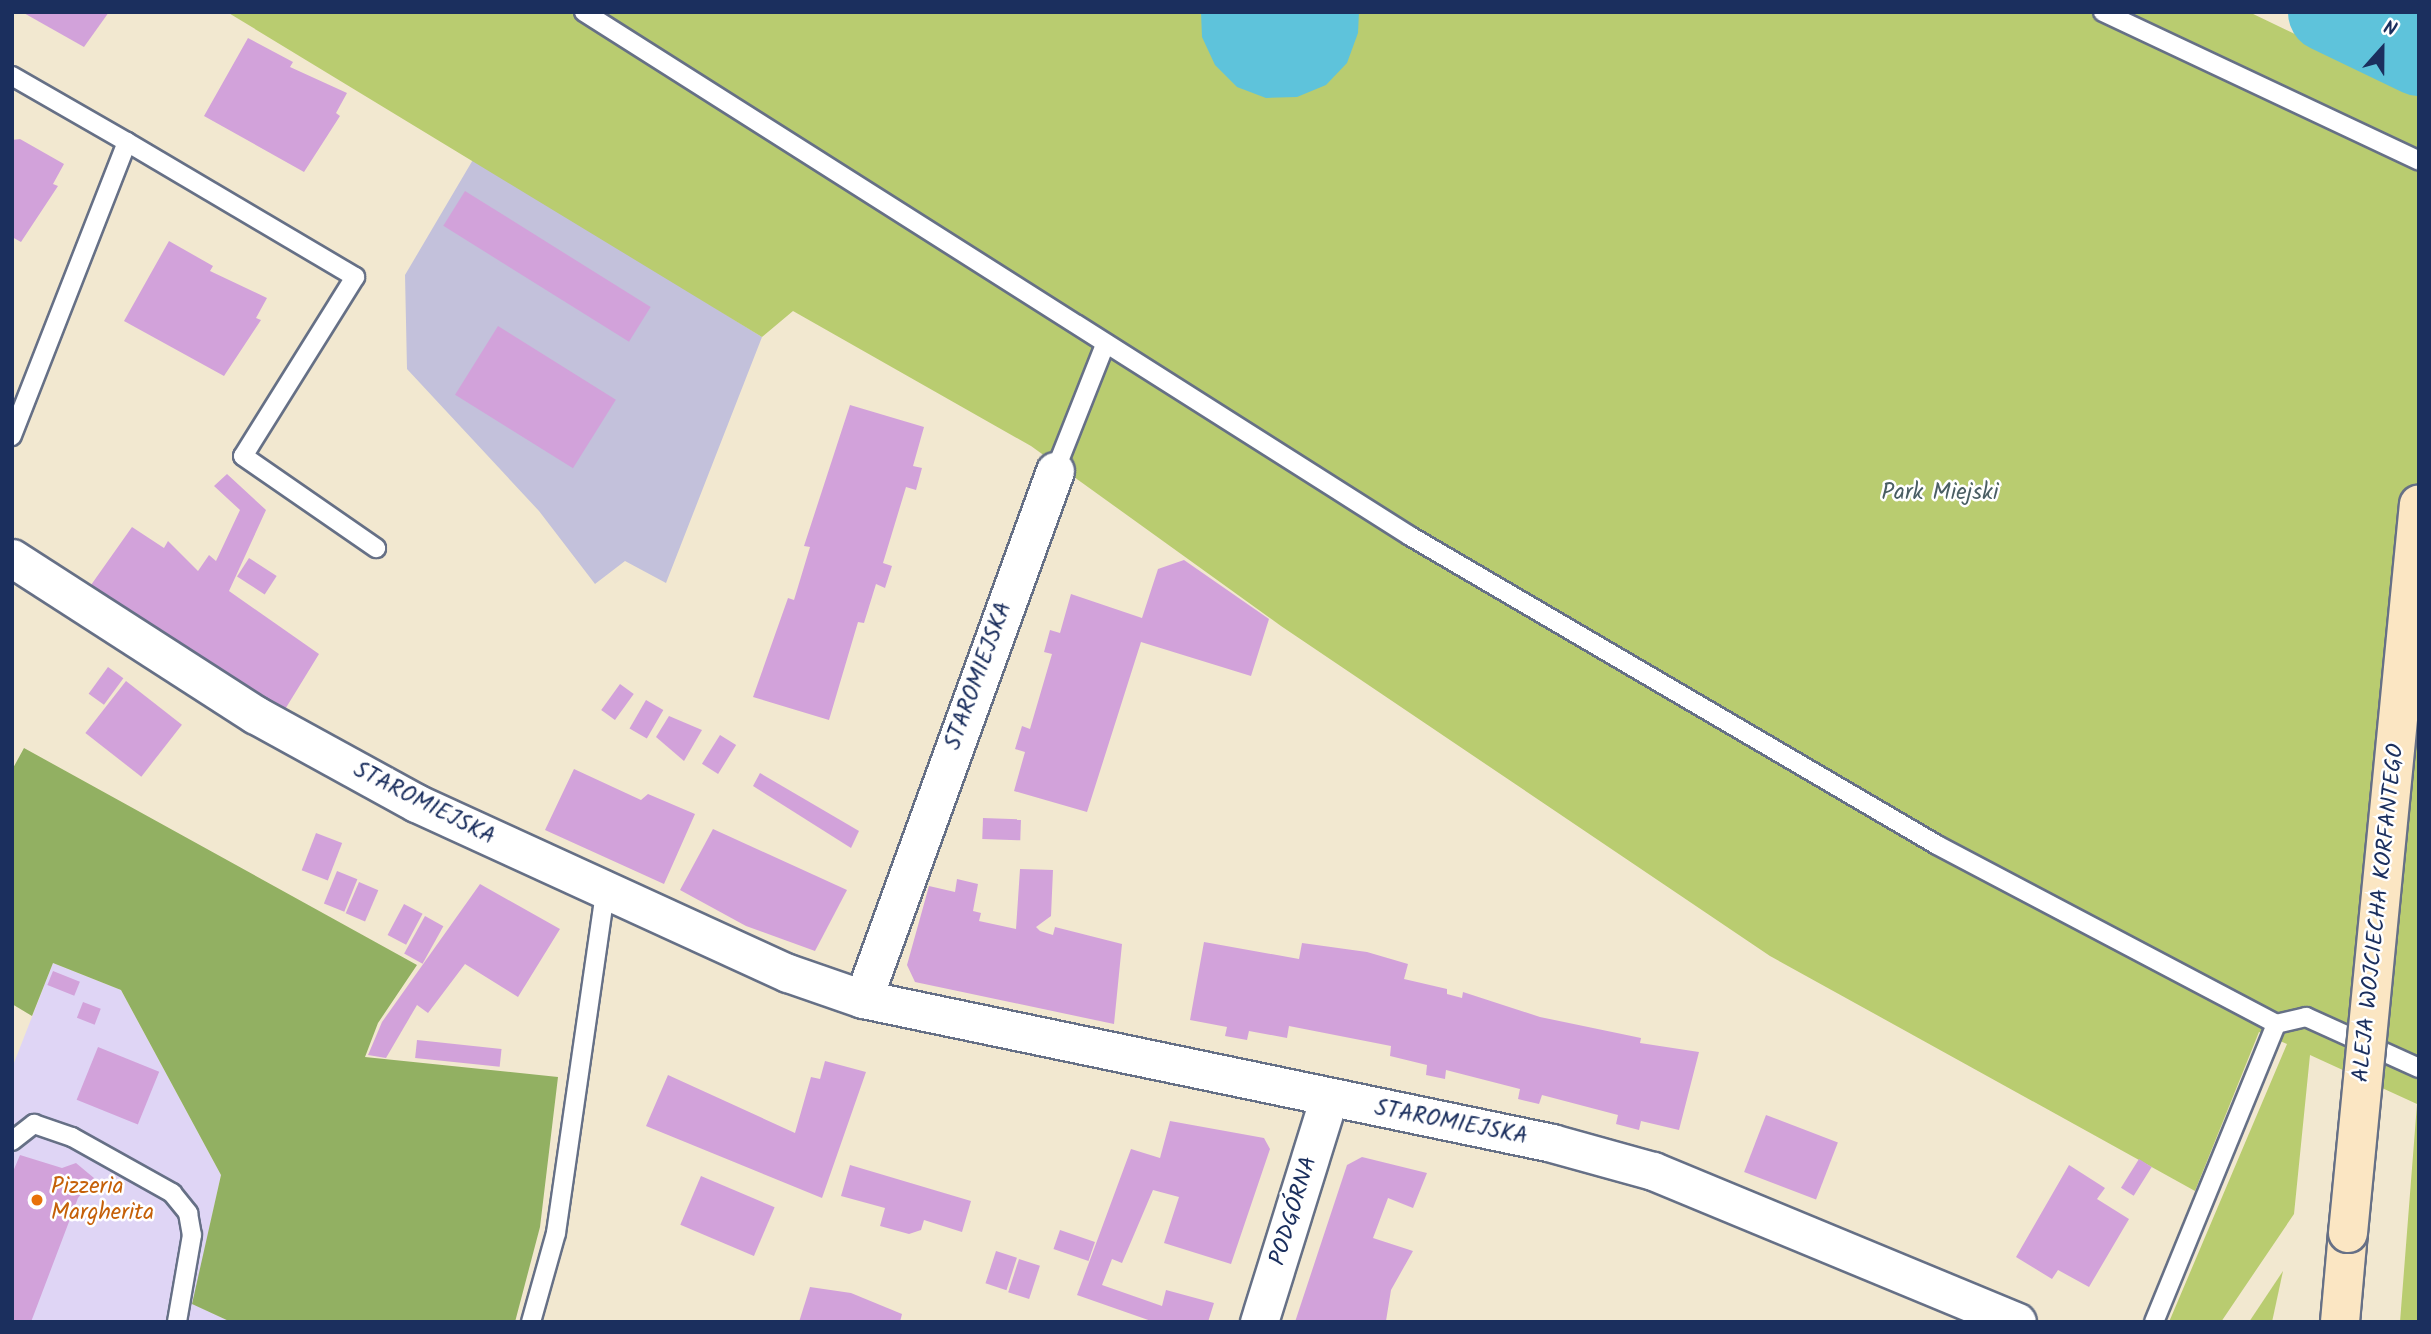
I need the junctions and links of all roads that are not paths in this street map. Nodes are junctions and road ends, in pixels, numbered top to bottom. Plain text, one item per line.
1 (584, 12) edge
2 (2103, 12) edge
3 (12, 76) edge
4 (127, 142) junction
5 (2419, 161) edge
6 (1105, 345) junction
7 (12, 436) edge
8 (1055, 471) joint
9 (2419, 504) edge
10 (376, 548) dead end
11 (12, 558) edge
12 (605, 895) junction
13 (863, 999) junction
14 (2276, 1024) junction
15 (2419, 1068) edge
16 (1328, 1100) junction
17 (12, 1141) edge
18 (177, 1322) edge
19 (531, 1322) edge
20 (1259, 1322) edge
21 (2017, 1322) edge
22 (2154, 1322) edge
23 (2340, 1322) edge

1 - 6 lane
2 - 5 lane
3 - 4 lane
4 - 7 lane
4 - 10 lane
6 - 8 lane
6 - 14 lane
8 - 13 street, STAROMIEJSKA
9 - 23 main road, ALEJA WOJCIECHA KORFANTEGO, bridge
11 - 12 street, STAROMIEJSKA
12 - 13 street, STAROMIEJSKA
12 - 19 lane
13 - 16 street, STAROMIEJSKA
14 - 15 lane
14 - 22 lane
16 - 20 street, PODGÓRNA
16 - 21 street, STAROMIEJSKA
17 - 18 lane

